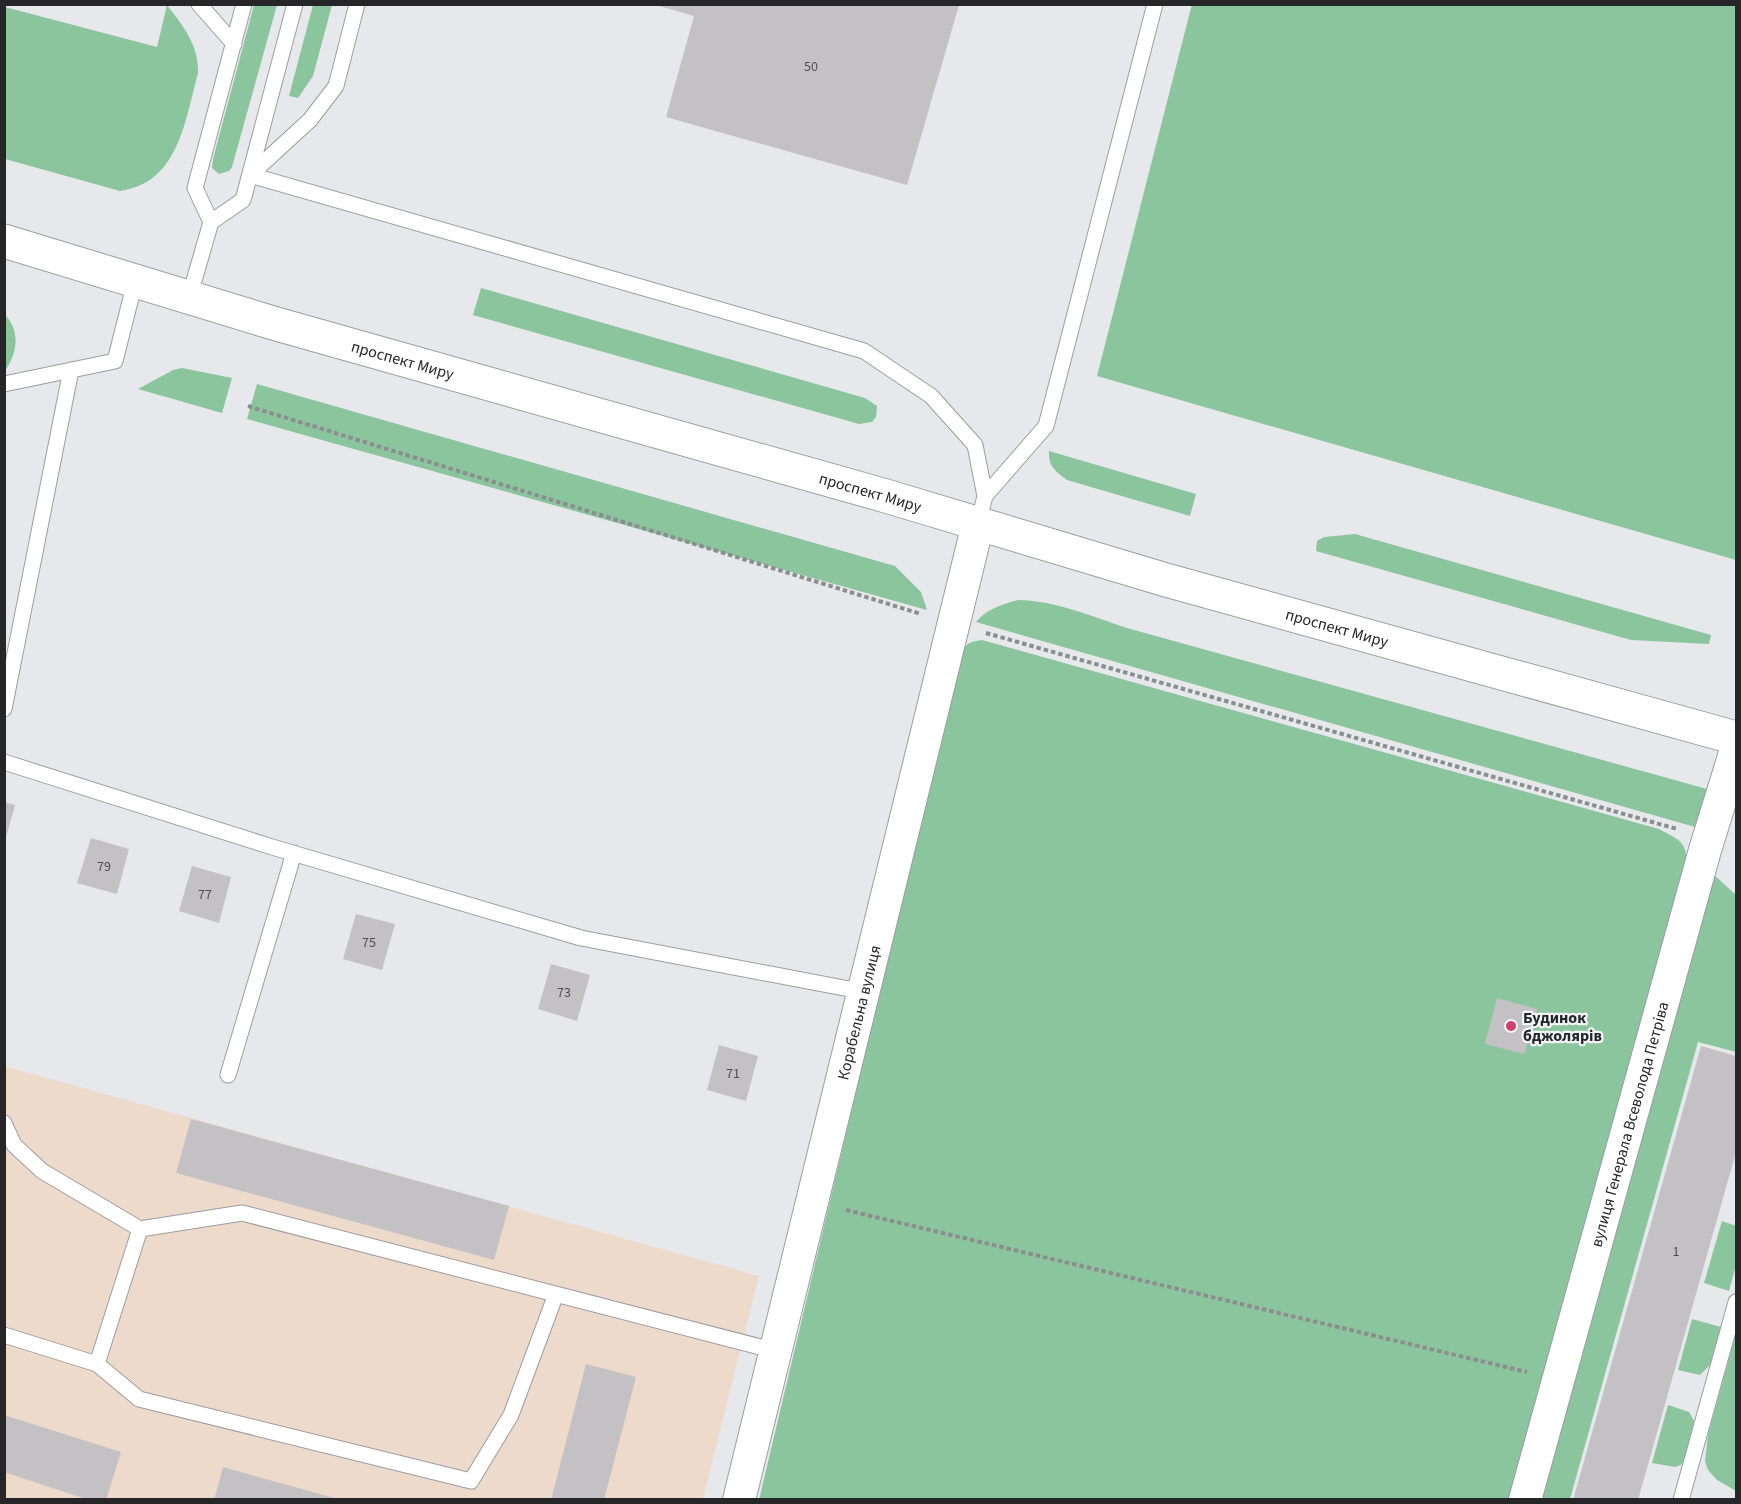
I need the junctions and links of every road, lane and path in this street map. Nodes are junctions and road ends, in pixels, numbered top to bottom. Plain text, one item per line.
1 (199, 4) edge
2 (244, 4) edge
3 (295, 4) edge
4 (357, 4) edge
5 (1155, 4) edge
6 (234, 44) junction
7 (250, 175) junction
8 (211, 222) junction
9 (4, 241) edge
10 (135, 282) junction
11 (189, 298) junction
12 (71, 370) junction
13 (4, 384) edge
14 (248, 406) dead end
15 (982, 510) junction
16 (953, 624) junction
17 (4, 709) edge
18 (1737, 738) edge
19 (1737, 750) edge
20 (4, 762) edge
21 (1708, 839) junction
22 (294, 853) junction
23 (865, 992) junction
24 (228, 1075) dead end
25 (4, 1124) edge
26 (813, 1202) junction
27 (140, 1229) junction
28 (556, 1294) junction
29 (1737, 1302) edge
30 (4, 1335) edge
31 (776, 1351) junction
32 (97, 1364) junction
33 (1560, 1379) junction
34 (739, 1500) edge
35 (1525, 1500) edge
36 (1681, 1500) edge

1 - 6 lane
2 - 6 lane
3 - 7 lane
4 - 7 lane
5 - 15 lane
6 - 8 lane
7 - 8 lane
7 - 15 lane
8 - 11 lane
9 - 10 main road, проспект Миру
10 - 11 main road, проспект Миру
10 - 12 lane
11 - 15 main road, проспект Миру
12 - 13 lane
12 - 17 lane
14 - 16 path
15 - 16 street, Корабельна вулиця
15 - 18 main road, проспект Миру
16 - 21 path
16 - 23 street, Корабельна вулиця
19 - 21 street, вулиця Генерала Всеволода Петріва
20 - 22 lane
21 - 33 street, вулиця Генерала Всеволода Петріва
22 - 23 lane
22 - 24 lane
23 - 26 street, Корабельна вулиця
25 - 27 lane
26 - 31 street, Корабельна вулиця
26 - 33 path
27 - 28 lane
27 - 32 lane
28 - 31 lane
28 - 32 lane
29 - 36 lane
30 - 32 lane
31 - 34 street, Корабельна вулиця
33 - 35 street, вулиця Генерала Всеволода Петріва

